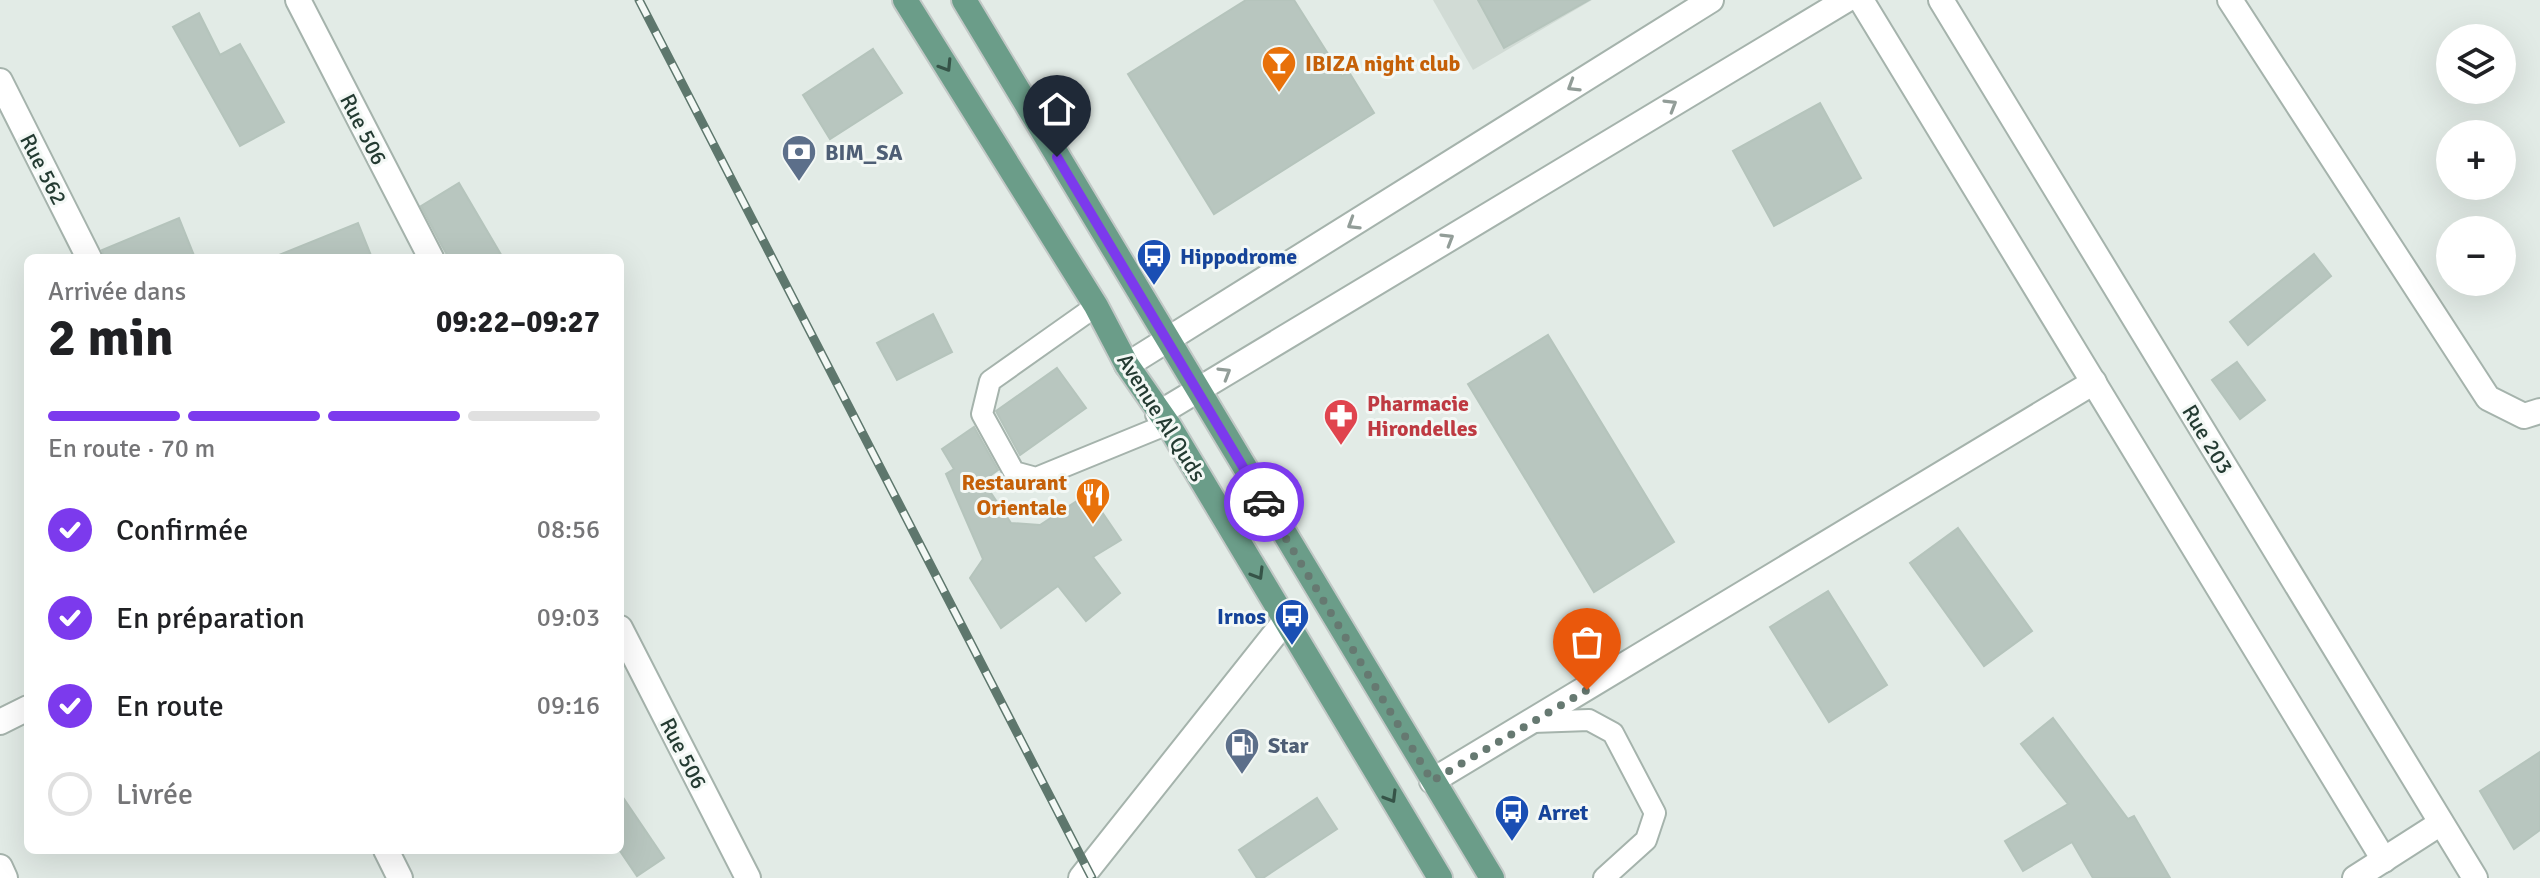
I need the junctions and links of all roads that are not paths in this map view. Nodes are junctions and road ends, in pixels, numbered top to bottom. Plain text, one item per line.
1 (298, 0) edge
2 (905, 0) edge
3 (964, 0) edge
4 (1711, 0) edge
5 (1846, 0) edge
6 (1861, 0) edge
7 (1941, 0) edge
8 (2230, 0) edge
9 (0, 81) edge
10 (87, 254) edge
11 (429, 254) edge
12 (1096, 306) junction
13 (1166, 341) junction
14 (1127, 365) junction
15 (2094, 382) junction
16 (1197, 390) junction
17 (2540, 411) edge
18 (1163, 419) junction
19 (1286, 620) junction
20 (624, 636) edge
21 (24, 710) edge
22 (0, 722) edge
23 (1533, 722) junction
24 (1432, 781) junction
25 (2441, 823) junction
26 (388, 854) edge
27 (2384, 860) junction
28 (0, 867) edge
29 (1084, 873) edge
30 (5, 878) edge
31 (400, 878) edge
32 (748, 878) edge
33 (1440, 878) edge
34 (1492, 878) edge
35 (1604, 878) edge
36 (2355, 878) edge
37 (2475, 878) edge

1 - 11 street, Rue 506
2 -> 12 main road, Avenue Al Quds
3 - 13 main road, Avenue Al Quds
4 -> 13 street
16 -> 5 street
6 - 15 street
7 - 25 street, Rue 203
8 - 17 street
9 - 10 street, Rue 562
12 - 14 main road, Avenue Al Quds
12 - 18 lane
13 - 14 street
13 - 16 main road, Avenue Al Quds
14 - 18 main road, Avenue Al Quds
15 - 23 street
15 - 27 street
16 - 18 street
16 - 24 main road, Avenue Al Quds
18 -> 19 main road, Avenue Al Quds
19 - 29 street
19 -> 33 main road, Avenue Al Quds
20 - 32 street, Rue 506
21 - 22 street
23 - 24 street
23 - 35 lane
24 - 34 main road, Avenue Al Quds
25 - 27 street
25 - 37 street, Rue 203
26 - 31 street
27 - 36 street
28 - 30 street

